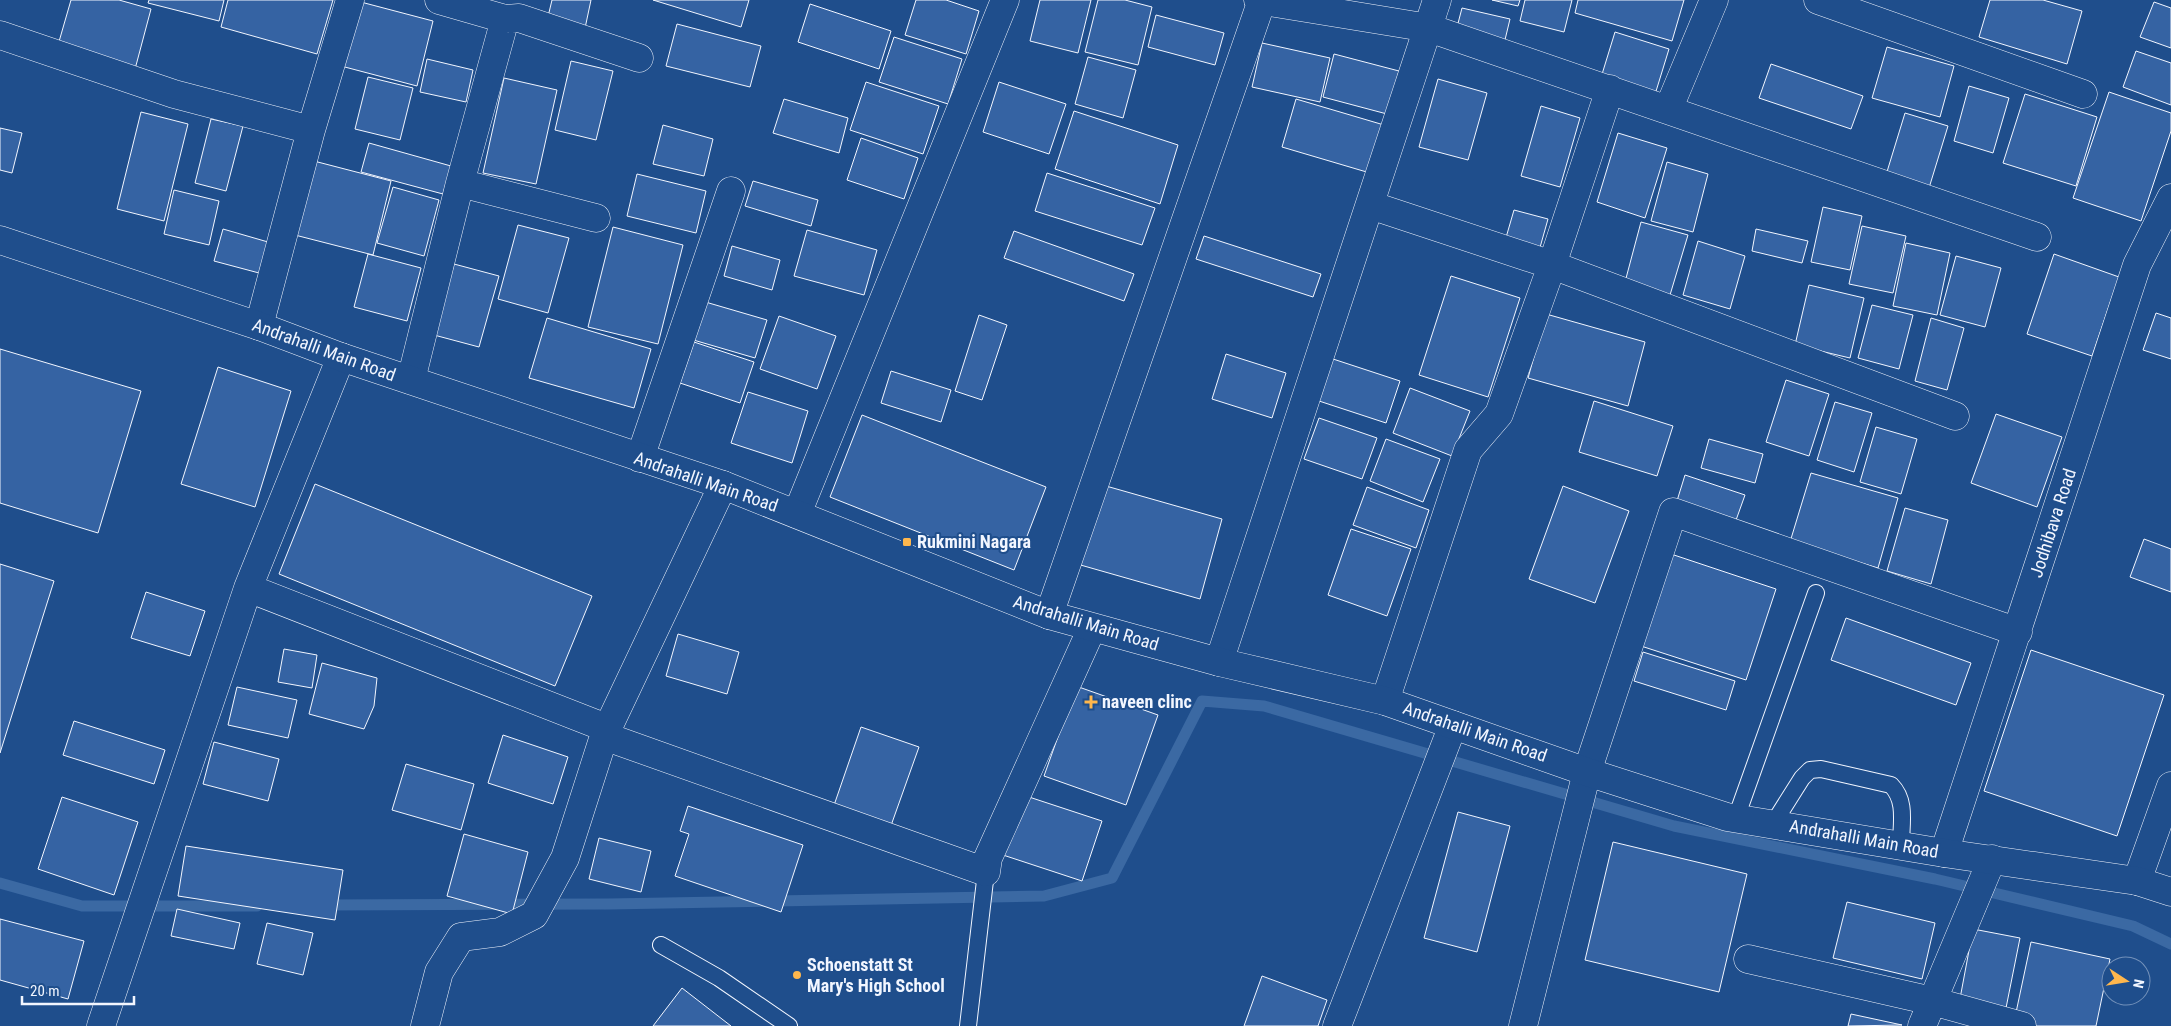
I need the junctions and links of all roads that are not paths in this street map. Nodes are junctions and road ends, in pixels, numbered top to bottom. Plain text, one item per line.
1 (350, 0) edge
2 (439, 0) edge
3 (1005, 0) edge
4 (1260, 0) edge
5 (1437, 0) edge
6 (1714, 0) edge
7 (1818, 0) edge
8 (505, 19) junction
9 (1429, 28) junction
10 (0, 35) edge
11 (639, 58) dead end
12 (1610, 89) junction
13 (2083, 94) dead end
14 (1668, 110) junction
15 (311, 130) junction
16 (460, 183) junction
17 (731, 191) dead end
18 (2170, 204) edge
19 (1370, 205) junction
20 (596, 218) dead end
21 (2037, 237) dead end
22 (0, 240) edge
23 (1552, 265) junction
24 (259, 326) junction
25 (341, 357) junction
26 (411, 380) junction
27 (1955, 416) dead end
28 (640, 458) junction
29 (723, 485) junction
30 (797, 514) junction
31 (248, 588) junction
32 (1816, 593) dead end
33 (1049, 615) junction
34 (1092, 628) junction
35 (2018, 632) junction
36 (1219, 662) junction
37 (1384, 701) junction
38 (1453, 725) junction
39 (606, 732) junction
40 (1588, 772) junction
41 (2171, 786) edge
42 (1736, 818) junction
43 (1773, 824) junction
44 (1901, 846) junction
45 (1944, 853) junction
46 (1992, 858) junction
47 (986, 872) junction
48 (2137, 881) junction
49 (2171, 892) edge
50 (661, 945) dead end
51 (1748, 959) dead end
52 (1932, 1001) junction
53 (101, 1026) edge
54 (425, 1026) edge
55 (789, 1026) edge
56 (968, 1026) edge
57 (1337, 1026) edge
58 (1523, 1026) edge
59 (1922, 1026) edge
60 (2022, 1026) edge

1 - 15 street
2 - 8 street
3 - 30 street
4 - 9 street
4 - 33 street
5 - 9 street
6 - 14 street
7 - 13 street
8 - 11 street
8 - 16 street
9 - 12 street
9 - 19 street
10 - 15 street
12 - 14 street
12 - 23 street
14 - 21 street
15 - 24 street
16 - 20 street
16 - 26 street
17 - 28 street
18 - 35 street, Jodhibava Road
19 - 23 street
19 - 36 street
22 - 24 street, Andrahalli Main Road
23 - 27 street
23 - 37 street
24 - 25 street, Andrahalli Main Road
25 - 26 street, Andrahalli Main Road
25 - 31 street
26 - 28 street, Andrahalli Main Road
28 - 29 street, Andrahalli Main Road
29 - 30 street, Andrahalli Main Road
29 - 39 street
30 - 33 street, Andrahalli Main Road
31 - 39 street
31 - 53 street
32 - 42 lane
33 - 34 street, Andrahalli Main Road
34 - 36 street, Andrahalli Main Road
34 - 47 street
35 - 40 street
35 - 45 street, Jodhibava Road
36 - 37 street, Andrahalli Main Road
37 - 38 street, Andrahalli Main Road
38 - 40 street, Andrahalli Main Road
38 - 57 street
39 - 47 street
39 - 54 street
40 - 42 street, Andrahalli Main Road
40 - 58 street
41 - 48 street
42 - 43 street, Andrahalli Main Road
43 - 44 street, Andrahalli Main Road
43 - 44 lane
44 - 45 street, Andrahalli Main Road
45 - 46 street, Andrahalli Main Road
46 - 48 street, Andrahalli Main Road
46 - 52 street
47 - 56 lane
48 - 49 street, Andrahalli Main Road
50 - 55 lane
51 - 52 street
52 - 59 street
52 - 60 street

